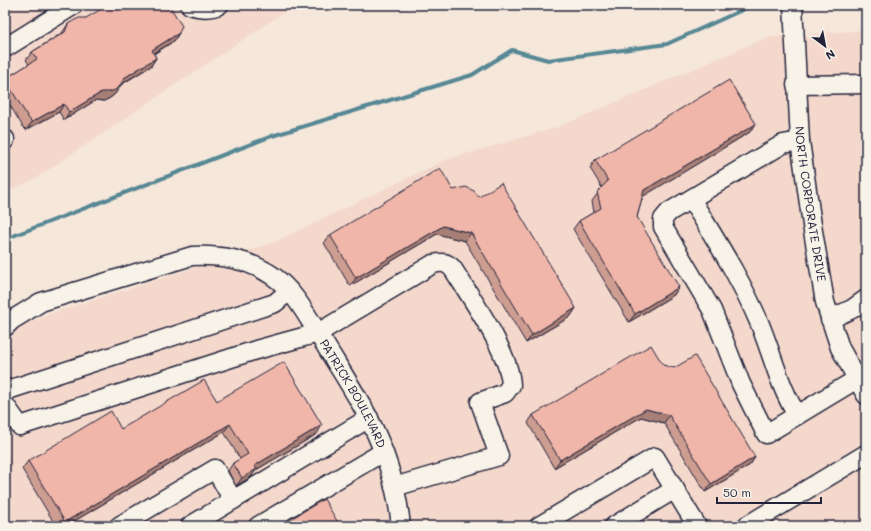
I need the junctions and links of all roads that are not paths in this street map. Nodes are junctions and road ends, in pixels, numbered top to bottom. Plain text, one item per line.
1 (74, 5) edge
2 (190, 5) edge
3 (219, 5) edge
4 (793, 12) edge
5 (5, 48) edge
6 (866, 84) edge
7 (796, 85) junction
8 (800, 141) junction
9 (691, 199) junction
10 (289, 291) junction
11 (866, 299) edge
12 (830, 319) junction
13 (5, 327) edge
14 (318, 333) junction
15 (857, 379) junction
16 (5, 393) edge
17 (866, 395) edge
18 (5, 405) edge
19 (797, 415) junction
20 (369, 418) junction
21 (383, 452) junction
22 (866, 454) edge
23 (394, 487) junction
24 (675, 489) junction
25 (233, 500) junction
26 (119, 526) edge
27 (190, 526) edge
28 (258, 526) edge
29 (402, 526) edge
30 (539, 526) edge
31 (614, 526) edge
32 (697, 526) edge
33 (746, 526) edge

1 - 5 street
2 - 3 street
4 - 7 street, NORTH CORPORATE DRIVE
6 - 7 street
7 - 8 street, NORTH CORPORATE DRIVE
8 - 9 street
8 - 12 street, NORTH CORPORATE DRIVE
9 - 19 street
9 - 19 street
10 - 13 street, PATRICK BOULEVARD
10 - 14 street, PATRICK BOULEVARD
10 - 16 street
11 - 12 street
12 - 15 street, NORTH CORPORATE DRIVE
14 - 18 street
14 - 20 street, PATRICK BOULEVARD
14 - 23 street
15 - 17 street, NORTH CORPORATE DRIVE
15 - 19 street
20 - 21 street, PATRICK BOULEVARD
20 - 25 street
21 - 23 street, PATRICK BOULEVARD
21 - 28 street
22 - 33 street
23 - 29 street, PATRICK BOULEVARD
24 - 30 street
24 - 31 street
24 - 32 street
25 - 26 street
25 - 27 street

